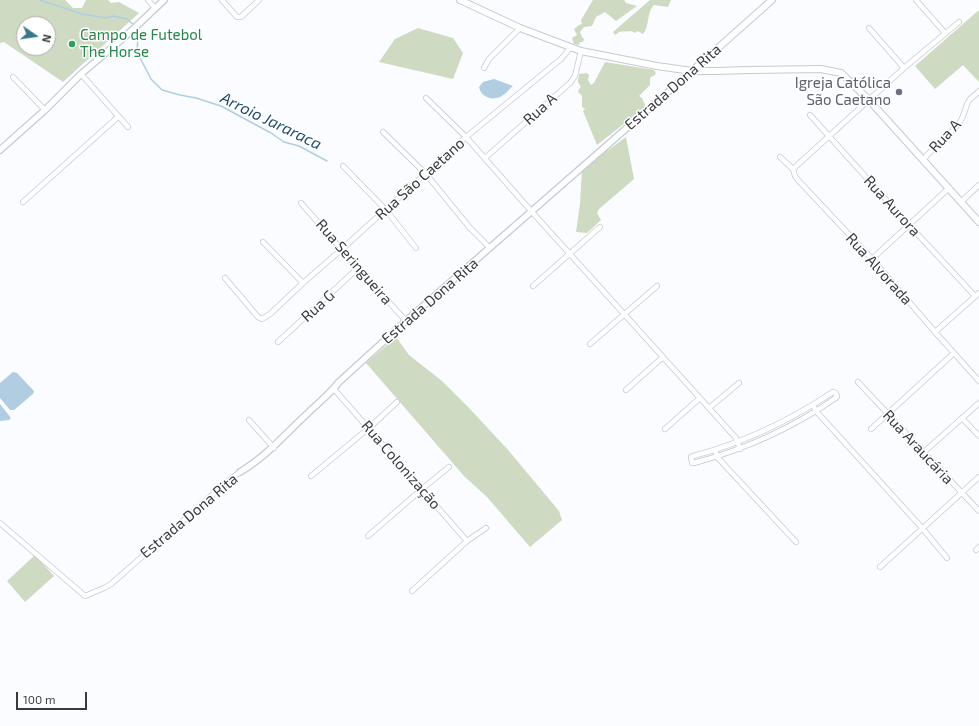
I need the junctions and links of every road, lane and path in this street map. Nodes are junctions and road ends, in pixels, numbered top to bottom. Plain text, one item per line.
1 (148, 0) edge
2 (164, 0) edge
3 (222, 0) edge
4 (259, 0) edge
5 (460, 0) edge
6 (772, 0) edge
7 (916, 0) edge
8 (155, 8) junction
9 (960, 22) dead end
10 (520, 28) junction
11 (869, 28) dead end
12 (945, 33) junction
13 (571, 48) junction
14 (581, 51) junction
15 (484, 68) dead end
16 (904, 68) junction
17 (692, 71) junction
18 (81, 74) junction
19 (13, 77) dead end
20 (979, 91) edge
21 (426, 98) dead end
22 (869, 100) junction
23 (45, 110) junction
24 (810, 115) dead end
25 (118, 117) junction
26 (128, 127) dead end
27 (383, 132) dead end
28 (828, 136) junction
29 (466, 137) junction
30 (0, 150) edge
31 (780, 157) dead end
32 (485, 158) junction
33 (923, 160) junction
34 (343, 166) dead end
35 (793, 169) junction
36 (426, 174) junction
37 (979, 185) edge
38 (949, 188) junction
39 (23, 202) dead end
40 (961, 202) junction
41 (301, 203) dead end
42 (386, 210) junction
43 (532, 212) junction
44 (979, 222) edge
45 (908, 225) junction
46 (600, 227) dead end
47 (263, 242) dead end
48 (416, 248) dead end
49 (490, 248) junction
50 (342, 249) junction
51 (570, 254) junction
52 (872, 259) junction
53 (358, 268) junction
54 (225, 278) dead end
55 (303, 283) junction
56 (533, 286) dead end
57 (657, 286) dead end
58 (977, 295) edge
59 (625, 314) junction
60 (406, 321) junction
61 (935, 332) junction
62 (278, 342) dead end
63 (590, 344) dead end
64 (954, 353) junction
65 (663, 357) junction
66 (979, 381) edge
67 (858, 382) dead end
68 (739, 383) dead end
69 (334, 389) junction
70 (626, 390) dead end
71 (700, 398) junction
72 (397, 402) dead end
73 (979, 404) edge
74 (813, 405) junction
75 (709, 408) junction
76 (816, 411) junction
77 (887, 414) junction
78 (962, 418) junction
79 (249, 420) dead end
80 (369, 428) junction
81 (665, 429) dead end
82 (871, 429) dead end
83 (979, 436) edge
84 (738, 442) junction
85 (274, 448) junction
86 (740, 449) junction
87 (715, 450) junction
88 (924, 452) junction
89 (717, 457) junction
90 (449, 467) dead end
91 (240, 472) joint
92 (312, 476) dead end
93 (979, 477) edge
94 (422, 489) junction
95 (962, 493) junction
96 (979, 512) edge
97 (0, 522) edge
98 (486, 528) dead end
99 (922, 529) junction
100 (368, 536) dead end
101 (467, 541) junction
102 (796, 542) dead end
103 (947, 558) dead end
104 (880, 567) dead end
105 (412, 591) dead end

1 - 8 street
2 - 8 street
3 - 4 street
5 - 10 main road
6 - 17 main road, Estrada Dona Rita
7 - 12 street
8 - 18 street
9 - 12 street
10 - 13 main road
10 - 15 street
11 - 16 street
12 - 16 street
13 - 14 main road
13 - 29 street, Rua São Caetano
14 - 17 main road
14 - 32 street, Rua A
16 - 22 street
17 - 22 main road
17 - 43 street, Estrada Dona Rita
18 - 23 street
18 - 25 street
19 - 23 street
20 - 33 street, Rua A
21 - 29 street
22 - 28 street
22 - 33 main road
23 - 30 street
24 - 28 street, Rua Aurora
25 - 26 street
25 - 39 street
27 - 36 street
28 - 35 street
28 - 45 street, Rua Aurora
29 - 32 street
29 - 36 street, Rua São Caetano
31 - 35 street, Rua Alvorada
32 - 43 street
33 - 38 main road
34 - 42 street
35 - 52 street, Rua Alvorada
36 - 42 street, Rua São Caetano
36 - 49 street
37 - 40 street
38 - 40 main road
38 - 45 street
40 - 44 main road
41 - 50 street, Rua Seringueira
42 - 48 street
42 - 50 street, Rua São Caetano
43 - 49 street, Estrada Dona Rita
43 - 51 street
45 - 52 street
45 - 58 street, Rua Aurora
46 - 51 street
47 - 55 street
49 - 60 street, Estrada Dona Rita
50 - 53 street, Rua Seringueira
50 - 55 street, Rua São Caetano
51 - 56 street
51 - 59 street
52 - 61 street, Rua Alvorada
53 - 60 street, Rua Seringueira
53 - 62 street, Rua G
54 - 55 street, Rua São Caetano
57 - 59 street
58 - 61 street
59 - 63 street
59 - 65 street
60 - 69 street, Estrada Dona Rita
61 - 64 street, Rua Alvorada
64 - 66 street, Rua Alvorada
64 - 77 street
65 - 70 street
65 - 71 street
67 - 77 street, Rua Araucária
68 - 75 street
69 - 80 street, Rua Colonização
69 - 85 street, Estrada Dona Rita
71 - 75 street
71 - 81 street
72 - 80 street
73 - 78 street
74 - 76 street
74 - 76 street
74 - 84 street
75 - 84 street
76 - 86 street
76 - 99 street
77 - 82 street
77 - 88 street, Rua Araucária
78 - 83 street
78 - 88 street
79 - 85 street
80 - 92 street
80 - 94 street, Rua Colonização
84 - 86 street
84 - 87 street
85 - 91 street, Estrada Dona Rita
86 - 89 street
87 - 89 street
87 - 89 street
88 - 95 street, Rua Araucária
89 - 102 street
90 - 94 street
91 - 97 street, Estrada Dona Rita
93 - 95 street
94 - 100 street
94 - 101 street, Rua Colonização
95 - 96 street, Rua Araucária
95 - 99 street
98 - 101 street
99 - 103 street
99 - 104 street
101 - 105 street

